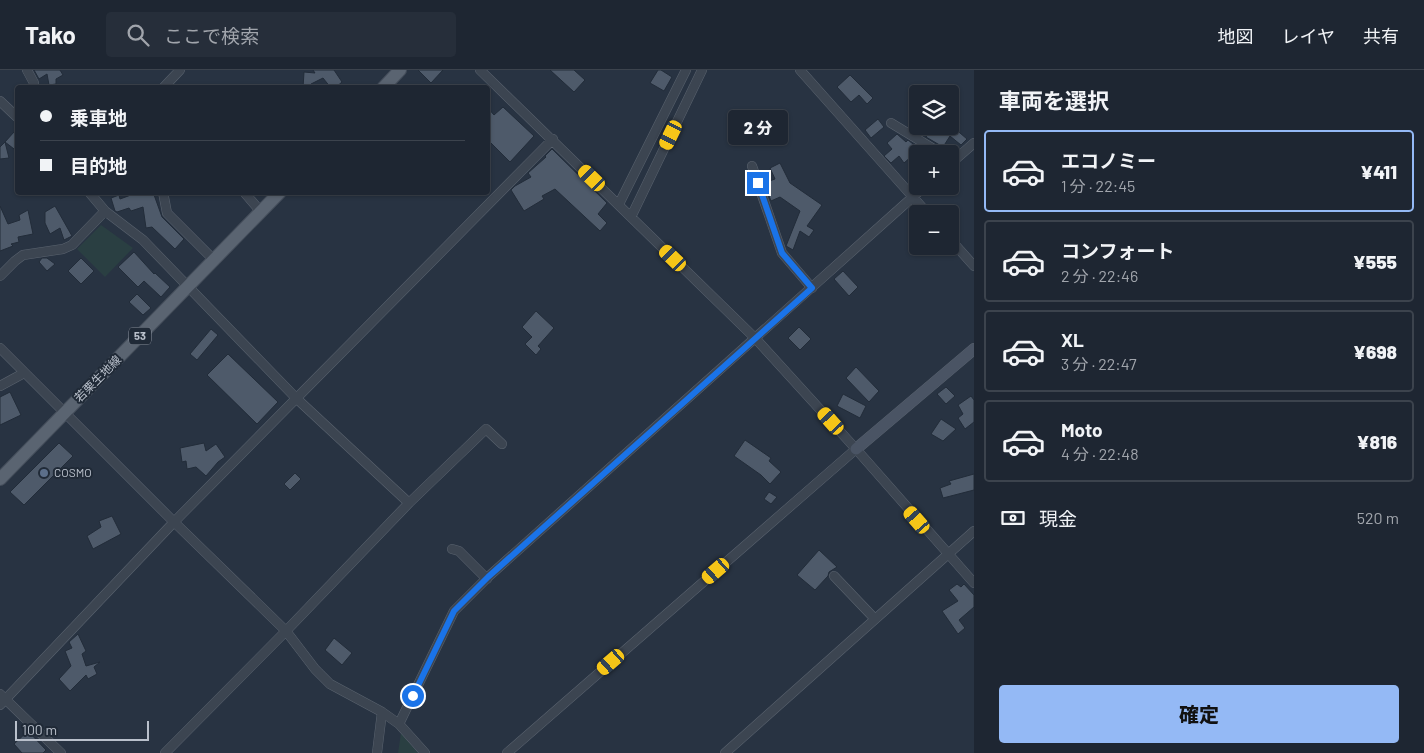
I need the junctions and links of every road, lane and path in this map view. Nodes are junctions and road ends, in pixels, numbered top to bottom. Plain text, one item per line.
1 (27, 70) edge
2 (180, 70) edge
3 (400, 70) edge
4 (480, 70) edge
5 (686, 70) edge
6 (702, 70) edge
7 (800, 70) edge
8 (34, 83) dead end
9 (166, 85) edge
10 (386, 85) edge
11 (0, 101) edge
12 (15, 115) edge
13 (890, 122) dead end
14 (553, 139) junction
15 (974, 143) edge
16 (927, 145) edge
17 (959, 155) edge
18 (752, 166) dead end
19 (92, 195) edge
20 (164, 195) edge
21 (247, 195) edge
22 (277, 195) edge
23 (914, 197) junction
24 (618, 204) junction
25 (921, 205) edge
26 (105, 211) junction
27 (262, 212) junction
28 (631, 217) junction
29 (959, 249) edge
30 (214, 260) junction
31 (974, 266) edge
32 (0, 276) edge
33 (188, 287) junction
34 (812, 288) junction
35 (756, 339) junction
36 (0, 348) edge
37 (974, 349) edge
38 (24, 372) junction
39 (0, 386) edge
40 (296, 398) junction
41 (64, 413) junction
42 (502, 444) dead end
43 (856, 449) junction
44 (0, 479) edge
45 (409, 503) junction
46 (174, 522) junction
47 (974, 531) edge
48 (452, 549) dead end
49 (947, 554) junction
50 (834, 576) dead end
51 (487, 579) junction
52 (974, 583) edge
53 (875, 619) junction
54 (286, 631) junction
55 (2, 699) edge
56 (382, 712) junction
57 (399, 724) junction
58 (61, 753) edge
59 (166, 753) edge
60 (377, 753) edge
61 (425, 753) edge
62 (507, 753) edge
63 (725, 753) edge

1 - 8 street
2 - 9 street
3 - 10 main road
4 - 14 street
5 - 24 street
6 - 28 street
7 - 23 street
11 - 12 street
13 - 16 street
14 - 24 street
14 - 40 street
15 - 17 street
18 - 34 street
19 - 26 street
20 - 30 street
21 - 27 street
22 - 27 main road, 若栗生地線 / 53
23 - 25 street
23 - 34 street
24 - 28 street
26 - 32 street
26 - 33 street
27 - 30 main road, 若栗生地線 / 53
28 - 35 street
29 - 31 street
30 - 33 main road, 若栗生地線 / 53
33 - 40 street
33 - 41 main road, 若栗生地線 / 53
34 - 35 street
35 - 43 street
35 - 51 street
36 - 38 street
37 - 43 street
38 - 39 street
38 - 41 street
40 - 45 street
40 - 46 street
41 - 44 main road, 若栗生地線 / 53
41 - 46 street
42 - 45 street
43 - 49 street
43 - 62 street
45 - 54 street
46 - 54 street
46 - 55 street
47 - 49 street
48 - 51 street
49 - 52 street
49 - 53 street
50 - 53 street
51 - 57 street
53 - 63 street
54 - 56 street
54 - 59 street
55 - 58 street
56 - 57 street
56 - 60 street
57 - 61 street

